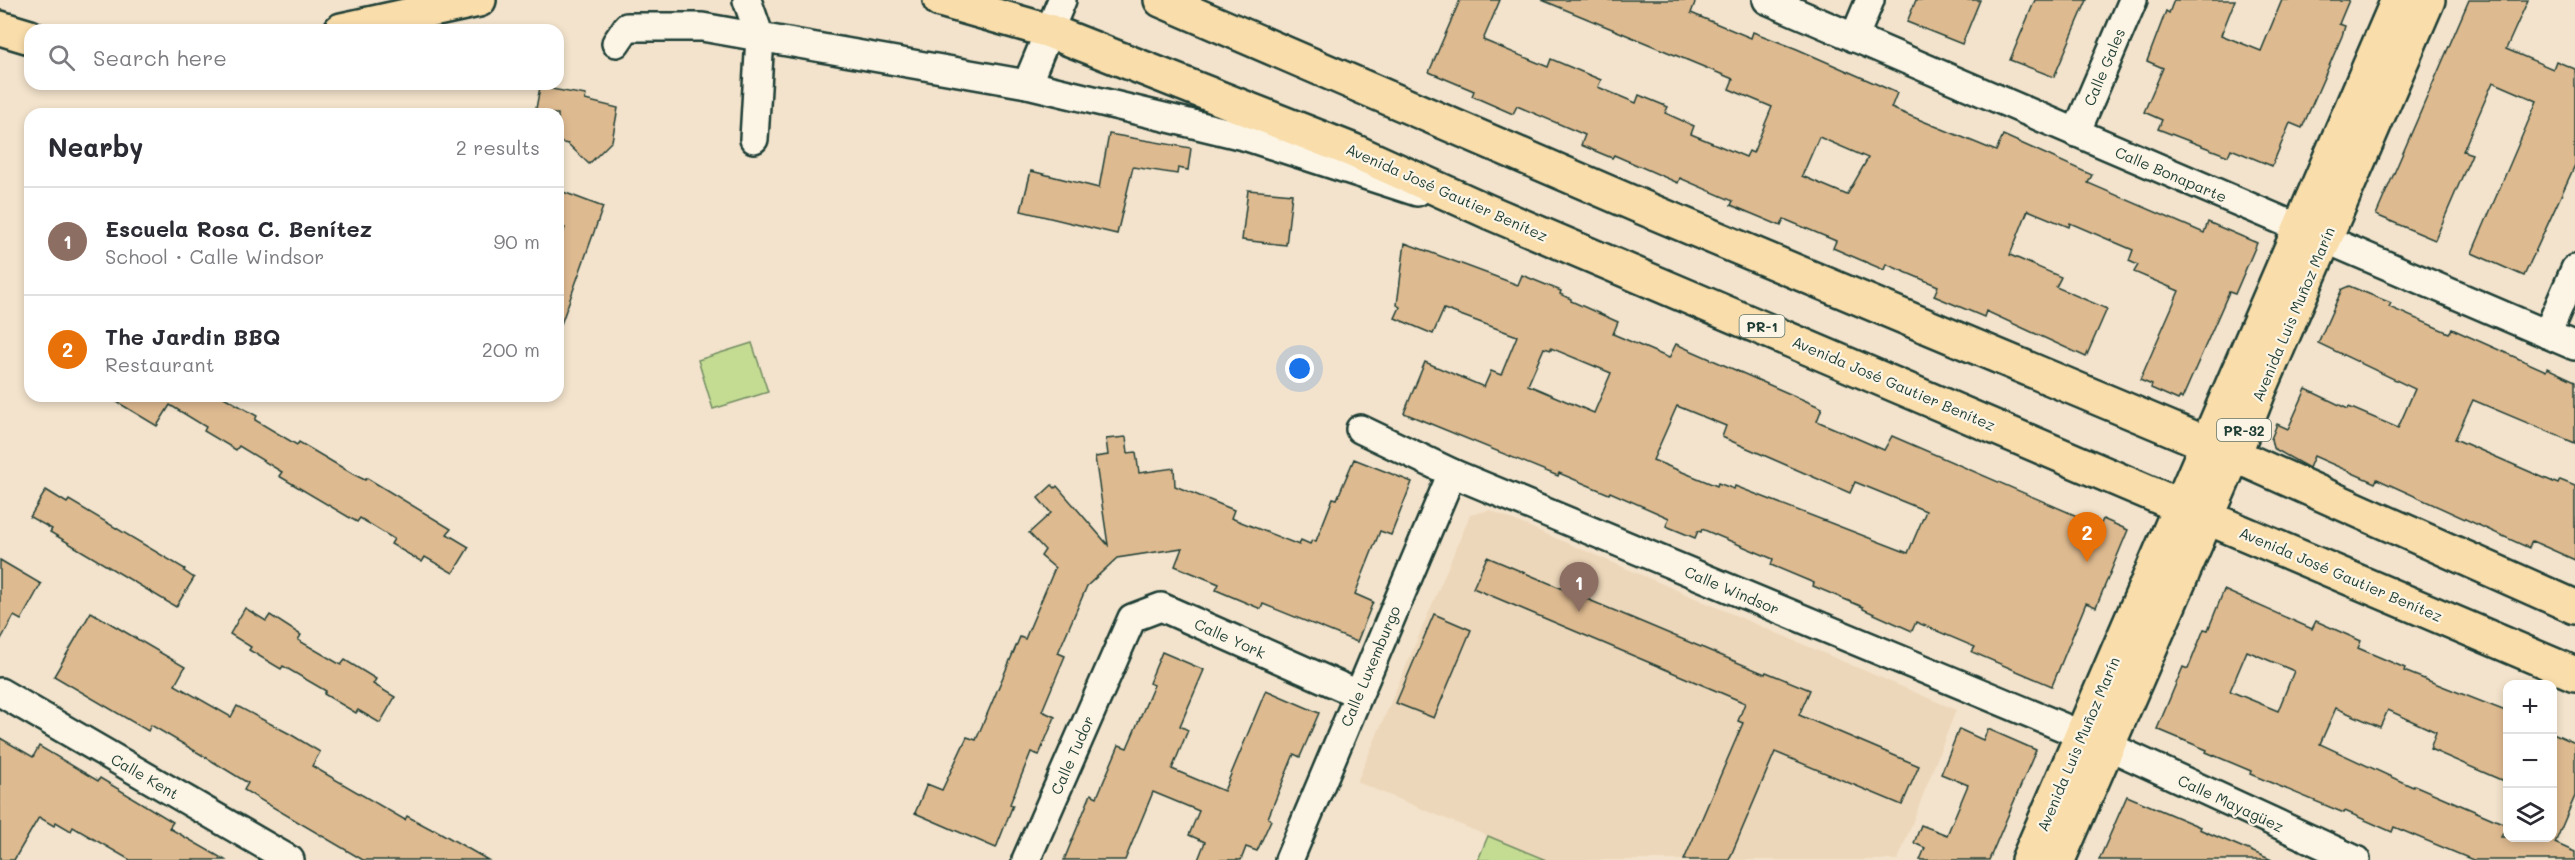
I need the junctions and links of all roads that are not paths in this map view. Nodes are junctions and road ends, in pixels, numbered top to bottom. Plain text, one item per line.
1 (479, 0) edge
2 (747, 0) edge
3 (940, 0) edge
4 (1062, 0) edge
5 (1161, 0) edge
6 (1767, 0) edge
7 (1870, 0) edge
8 (2133, 0) edge
9 (2398, 0) edge
10 (2428, 0) edge
11 (369, 24) edge
12 (0, 28) edge
13 (1049, 31) junction
14 (24, 35) edge
15 (760, 37) junction
16 (1854, 38) junction
17 (616, 43) dead end
18 (1027, 84) junction
19 (2076, 133) junction
20 (754, 140) dead end
21 (1489, 212) junction
22 (2313, 235) junction
23 (2575, 269) edge
24 (2547, 334) junction
25 (2575, 346) edge
26 (1360, 429) dead end
27 (2221, 449) junction
28 (1452, 473) junction
29 (2194, 511) junction
30 (2575, 607) edge
31 (1118, 649) joint
32 (2575, 674) edge
33 (0, 692) edge
34 (1358, 694) junction
35 (2094, 740) junction
36 (2315, 852) edge
37 (290, 860) edge
38 (1026, 860) edge
39 (1289, 860) edge
40 (2028, 860) edge
41 (2058, 860) edge
42 (2356, 860) edge

1 - 11 main road
2 - 15 street
3 - 13 main road, Avenida José Gautier Benítez / PR-1
4 - 13 street
5 - 27 main road
6 - 16 street, Calle Bonaparte
7 - 16 street
8 - 19 street, Calle Gales
9 - 22 main road, Avenida Luis Muñoz Marín / PR-32
10 - 22 main road, Avenida Luis Muñoz Marín / PR-32
12 - 14 main road
13 - 18 street
13 - 21 main road, Avenida José Gautier Benítez / PR-1
15 - 17 street
15 - 18 street
15 - 20 street
16 - 19 street, Calle Bonaparte
18 - 21 street
19 - 22 street, Calle Bonaparte
21 - 29 main road, Avenida José Gautier Benítez / PR-1
22 - 24 street, Calle Bonaparte
22 - 27 main road, Avenida Luis Muñoz Marín / PR-32
23 - 24 street
24 - 25 street, Calle Bonaparte
26 - 28 street, Calle Windsor
27 - 29 main road, Avenida Luis Muñoz Marín / PR-32
27 - 30 main road
28 - 34 street, Calle Luxemburgo
28 - 35 street, Calle Windsor
29 - 32 main road, Avenida José Gautier Benítez / PR-1
29 - 35 main road, Avenida Luis Muñoz Marín / PR-32
31 - 34 street, Calle York
31 - 38 street, Calle Tudor
33 - 37 street, Calle Kent
34 - 39 street, Calle Luxemburgo
35 - 36 street, Calle Mayagüez
35 - 40 main road, Avenida Luis Muñoz Marín / PR-32
35 - 41 main road, Avenida Luis Muñoz Marín / PR-32
36 - 42 street, Calle Mayagüez

